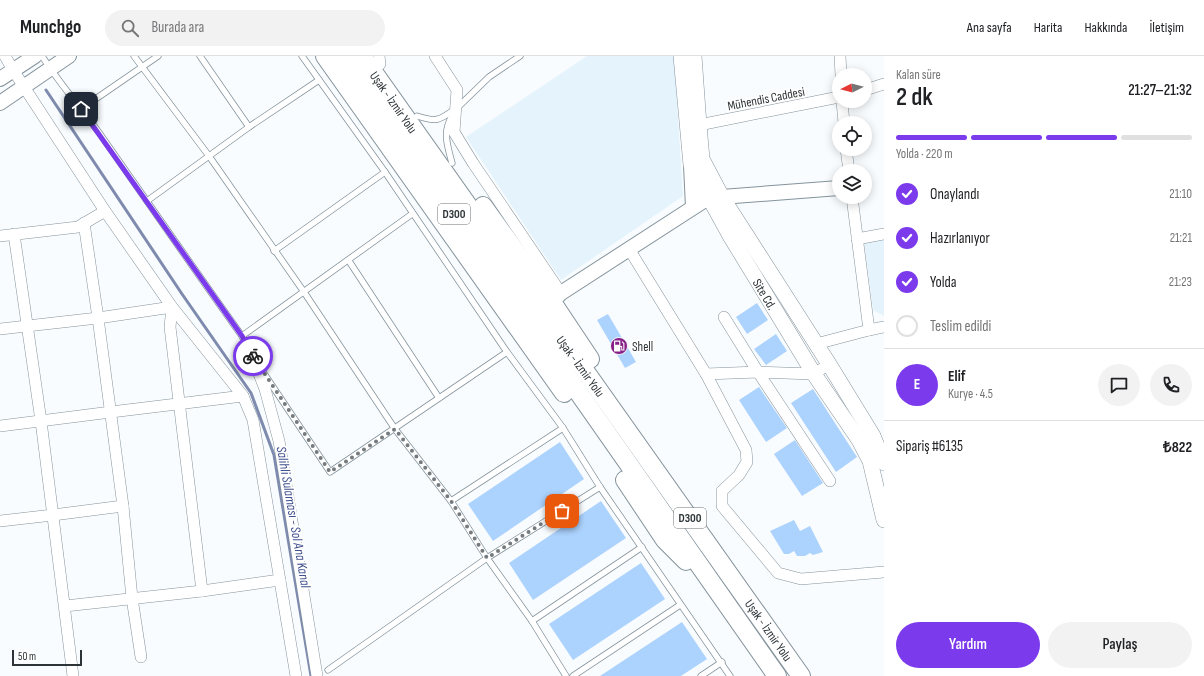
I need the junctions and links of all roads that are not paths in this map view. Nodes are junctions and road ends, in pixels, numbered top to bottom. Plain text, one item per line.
1 (5, 56) edge
2 (35, 56) edge
3 (42, 56) edge
4 (70, 56) edge
5 (134, 56) edge
6 (158, 56) edge
7 (200, 56) edge
8 (302, 56) edge
9 (325, 56) edge
10 (343, 56) edge
11 (362, 56) edge
12 (435, 56) edge
13 (520, 56) edge
14 (681, 56) edge
15 (694, 56) edge
16 (840, 56) edge
17 (378, 59) edge
18 (142, 67) junction
19 (841, 68) edge
20 (50, 69) junction
21 (13, 70) junction
22 (0, 79) edge
23 (319, 80) junction
24 (884, 84) edge
25 (24, 88) junction
26 (872, 88) edge
27 (832, 98) edge
28 (0, 103) edge
29 (457, 108) junction
30 (81, 109) junction
31 (418, 116) junction
32 (699, 125) junction
33 (249, 127) junction
34 (209, 156) junction
35 (452, 163) junction
36 (691, 165) junction
37 (385, 172) junction
38 (832, 189) edge
39 (715, 197) junction
40 (147, 201) junction
41 (853, 204) edge
42 (693, 207) junction
43 (105, 211) junction
44 (412, 214) junction
45 (84, 223) junction
46 (14, 234) junction
47 (884, 234) edge
48 (0, 236) edge
49 (857, 239) junction
50 (629, 249) junction
51 (274, 251) junction
52 (349, 261) junction
53 (304, 292) junction
54 (556, 298) junction
55 (172, 307) junction
56 (724, 317) dead end
57 (98, 318) junction
58 (27, 327) junction
59 (884, 327) edge
60 (0, 329) edge
61 (869, 330) junction
62 (242, 336) junction
63 (816, 344) junction
64 (506, 352) junction
65 (251, 353) junction
66 (829, 364) junction
67 (571, 366) junction
68 (758, 372) junction
69 (706, 374) junction
70 (814, 374) junction
71 (243, 396) junction
72 (440, 398) junction
73 (179, 404) junction
74 (111, 412) junction
75 (41, 422) junction
76 (0, 426) edge
77 (563, 428) junction
78 (395, 429) junction
79 (880, 461) edge
80 (830, 481) dead end
81 (600, 487) junction
82 (451, 501) junction
83 (123, 506) junction
84 (53, 515) junction
85 (884, 520) edge
86 (0, 521) edge
87 (642, 546) junction
88 (487, 558) junction
89 (884, 572) edge
90 (280, 580) junction
91 (739, 587) junction
92 (202, 591) junction
93 (722, 597) junction
94 (132, 598) junction
95 (680, 605) junction
96 (65, 606) junction
97 (532, 621) junction
98 (141, 657) dead end
99 (722, 662) junction
100 (328, 670) dead end
101 (73, 676) edge
102 (296, 676) edge
103 (317, 676) edge
104 (566, 676) edge
105 (573, 676) edge
106 (701, 676) edge
107 (730, 676) edge
108 (777, 676) edge
109 (801, 676) edge

1 - 21 street
2 - 21 street
3 - 20 lane
4 - 20 street
5 - 18 lane
6 - 18 lane
7 - 33 lane
8 - 23 lane
9 - 93 highway
10 - 67 highway, Uşak - İzmir Yolu / D300
11 - 67 highway, Uşak - İzmir Yolu / D300
12 - 29 street
13 - 29 lane
14 - 36 main road, Site Cd.
15 - 32 main road, Site Cd.
16 - 19 street
17 - 31 highway
18 - 30 lane
18 - 34 lane
20 - 25 street
20 - 30 lane
21 - 22 street
21 - 25 street
23 - 33 lane
23 - 37 lane
24 - 26 street
25 - 28 street
25 - 43 street
27 - 32 street, Mühendis Caddesi
29 - 31 lane
29 - 35 lane
29 - 54 street
30 - 40 lane
31 - 35 highway
32 - 39 main road, Site Cd.
33 - 34 lane
34 - 40 lane
34 - 51 lane
35 - 54 highway
36 - 39 main road, Site Cd.
36 - 42 street
37 - 44 lane
37 - 51 lane
38 - 39 street
39 - 42 street
39 - 63 main road, Site Cd.
39 - 70 main road, Site Cd.
40 - 62 lane
41 - 49 street
42 - 50 street
43 - 45 street
43 - 55 street
44 - 52 lane
44 - 64 lane
45 - 46 street
45 - 57 street
46 - 48 street
46 - 58 street
47 - 49 street
49 - 61 street
50 - 54 street
50 - 69 street
51 - 53 lane
52 - 53 lane
52 - 72 lane
53 - 62 lane
53 - 78 lane
54 - 91 highway
55 - 57 street
55 - 71 street
55 - 73 street
56 - 68 street
57 - 58 street
57 - 74 street
58 - 60 street
58 - 75 street
59 - 61 street
61 - 63 street
62 - 65 lane
63 - 66 main road, Site Cd.
64 - 72 lane
64 - 77 lane
65 - 78 lane
65 - 103 street
66 - 70 street
66 - 79 main road, Site Cd.
67 - 91 highway, Uşak - İzmir Yolu / D300
67 - 93 highway, Uşak - İzmir Yolu / D300
68 - 69 street
68 - 70 street
68 - 80 street
69 - 89 street
70 - 79 main road, Site Cd.
71 - 73 street
71 - 90 street
72 - 78 lane
73 - 74 street
73 - 92 street
74 - 75 street
74 - 83 street
75 - 76 street
75 - 84 street
77 - 81 lane
77 - 82 lane
78 - 82 lane
79 - 85 main road, Site Cd.
81 - 87 lane
81 - 88 lane
82 - 88 lane
83 - 84 street
83 - 94 street
84 - 86 street
84 - 96 street
87 - 95 lane
87 - 97 lane
88 - 97 lane
88 - 100 lane
90 - 92 street
90 - 102 street
91 - 109 highway, Uşak - İzmir Yolu / D300
92 - 94 street
93 - 108 highway, Uşak - İzmir Yolu / D300
94 - 96 street
94 - 98 street
95 - 99 lane
95 - 105 lane
96 - 101 street
97 - 104 lane
99 - 106 lane
99 - 107 lane

